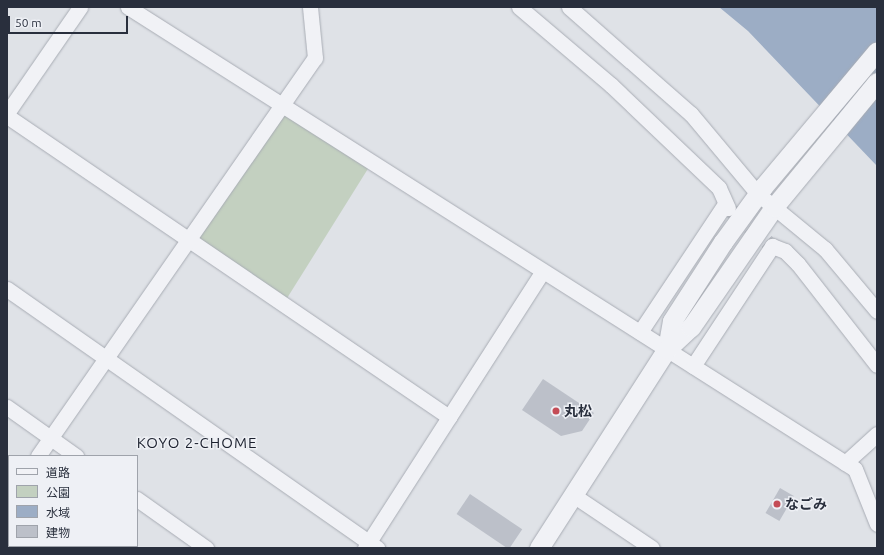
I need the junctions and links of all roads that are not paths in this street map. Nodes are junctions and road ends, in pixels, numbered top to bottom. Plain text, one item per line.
1 (80, 7) edge
2 (128, 7) edge
3 (310, 7) edge
4 (519, 7) edge
5 (568, 7) edge
6 (877, 51) edge
7 (877, 82) edge
8 (281, 106) junction
9 (7, 113) edge
10 (7, 116) edge
11 (761, 190) junction
12 (777, 204) junction
13 (188, 239) junction
14 (542, 272) junction
15 (7, 289) edge
16 (877, 311) edge
17 (640, 332) junction
18 (667, 349) junction
19 (106, 358) junction
20 (877, 365) edge
21 (693, 366) junction
22 (7, 407) edge
23 (449, 417) junction
24 (877, 434) edge
25 (50, 438) junction
26 (39, 455) edge
27 (75, 455) edge
28 (844, 463) junction
29 (573, 495) junction
30 (138, 500) edge
31 (877, 524) edge
32 (370, 546) edge
33 (206, 548) edge
34 (539, 548) edge
35 (652, 548) edge

1 - 9 street
2 - 8 street
3 - 8 street
4 - 17 street
5 - 11 street
6 - 11 street
7 - 12 street
8 - 13 street
8 - 14 street
10 - 13 street
11 - 12 street
11 - 18 street
12 - 16 street
12 - 18 street
13 - 19 street
13 - 23 street
14 - 17 street
14 - 23 street
15 - 19 street
17 - 18 street
18 - 21 street
18 - 29 street
19 - 25 street
19 - 32 street
20 - 21 street
21 - 28 street
22 - 25 street
23 - 32 street
24 - 28 street
25 - 26 street
25 - 27 street
28 - 31 street
29 - 34 street
29 - 35 street
30 - 33 street

